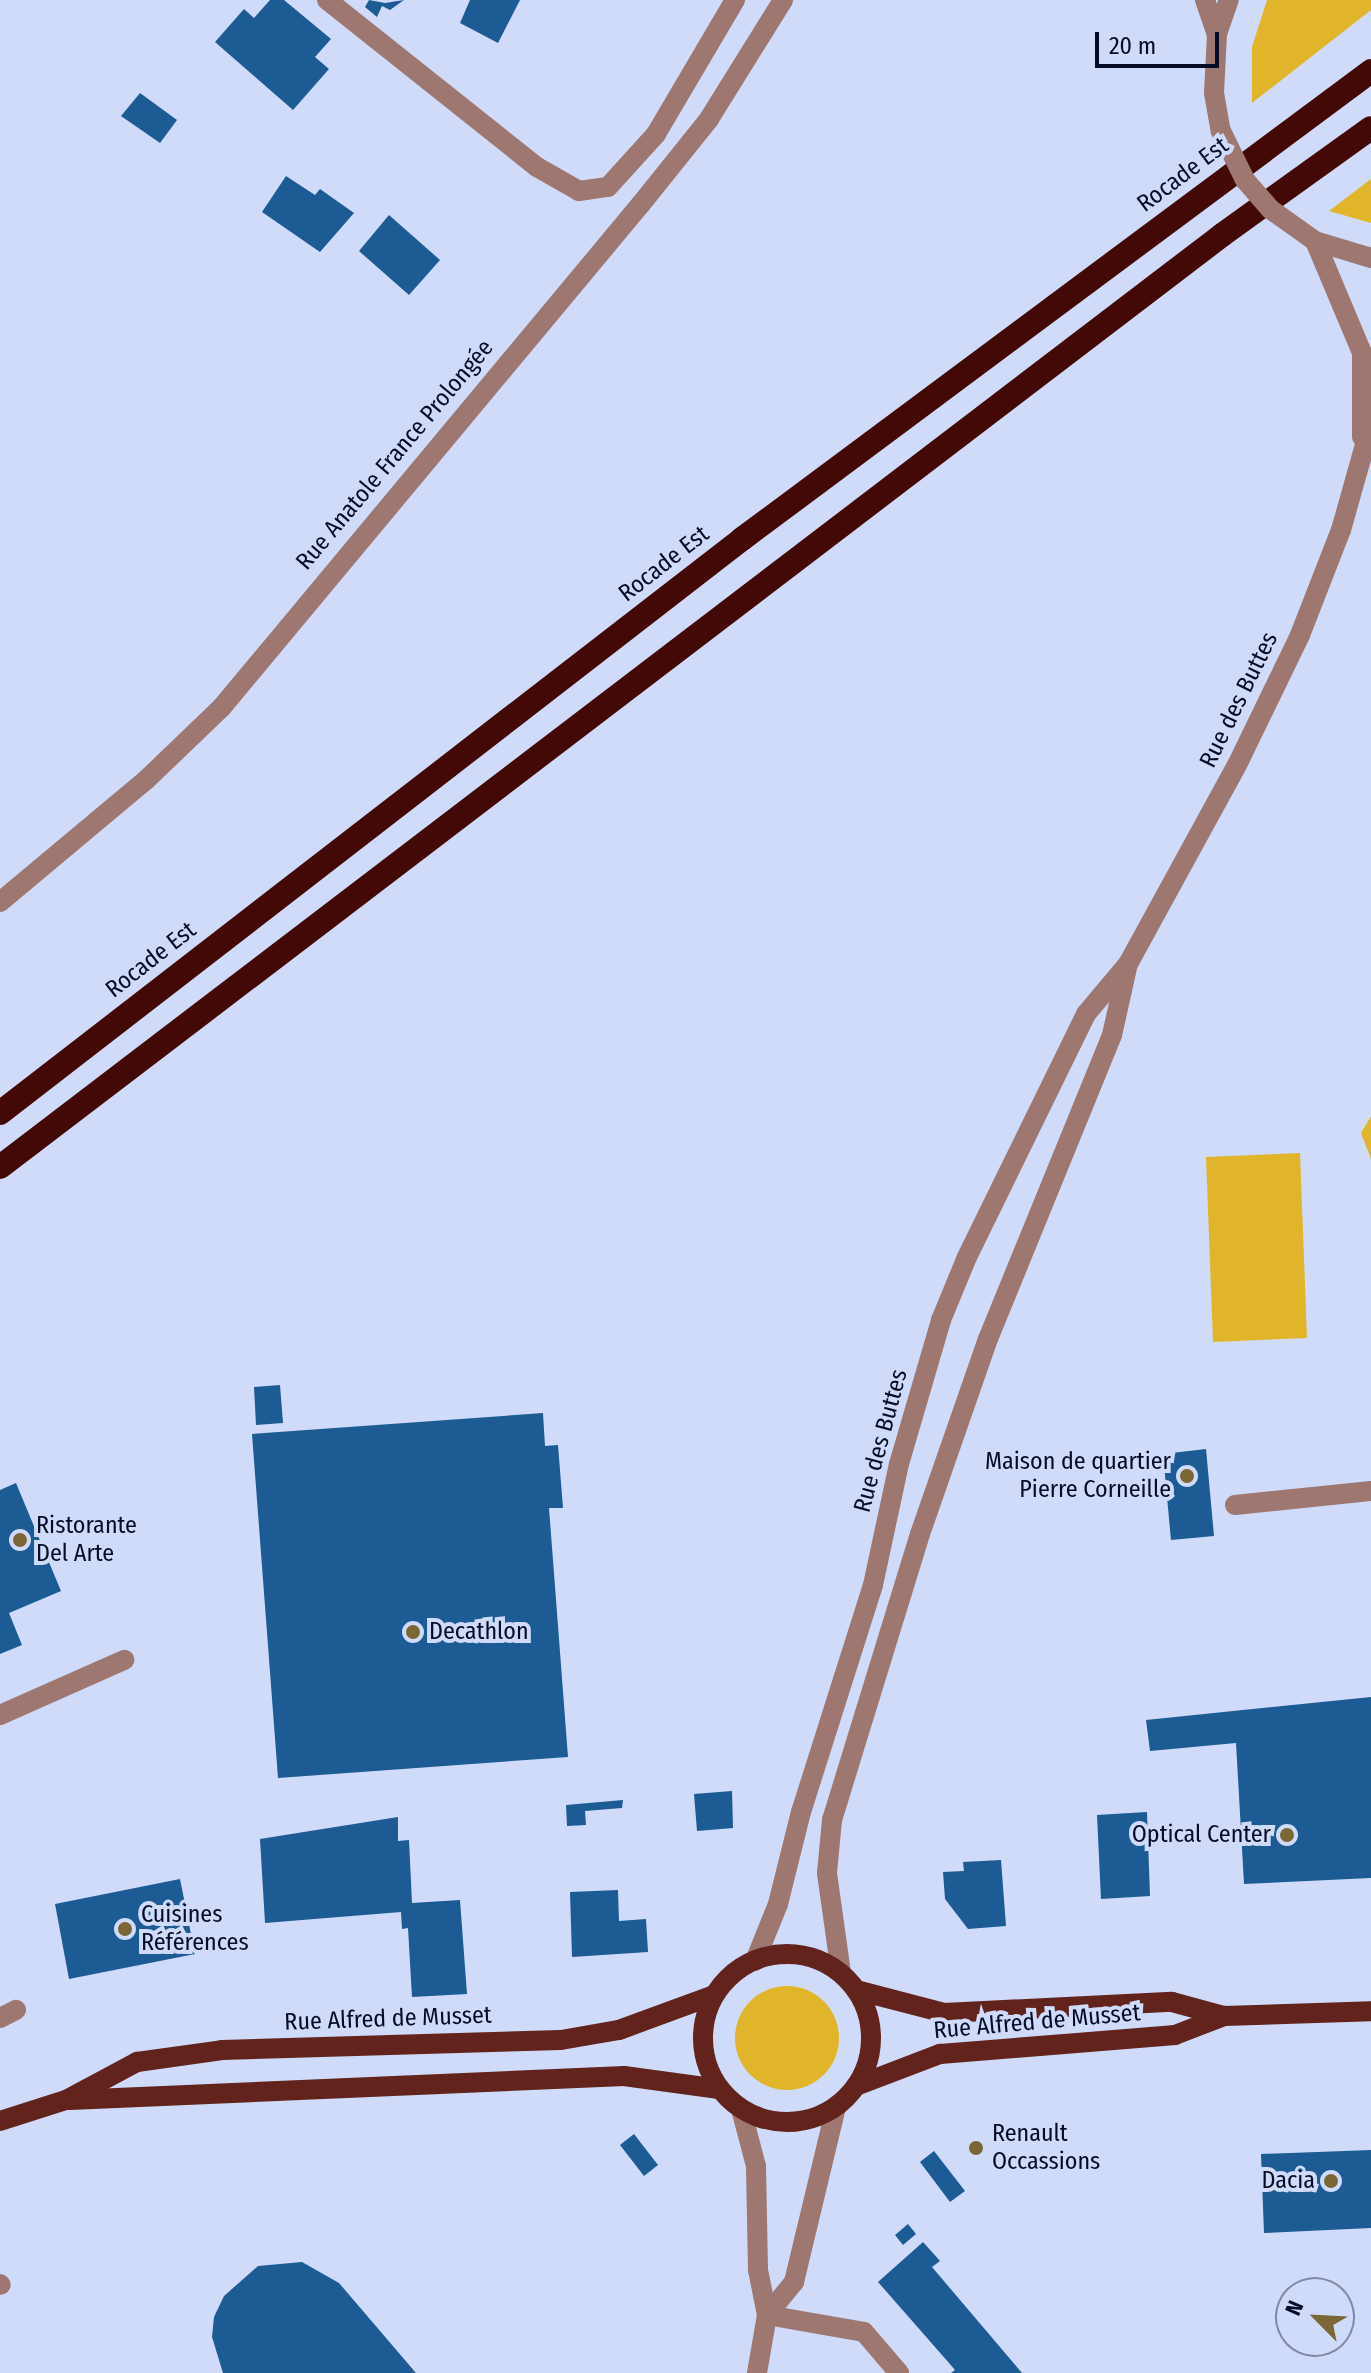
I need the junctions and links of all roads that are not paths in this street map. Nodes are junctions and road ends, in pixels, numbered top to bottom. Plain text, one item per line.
1 (327, 0) edge
2 (735, 0) edge
3 (783, 0) edge
4 (1205, 0) edge
5 (1229, 0) edge
6 (1217, 34) junction
7 (1371, 71) edge
8 (1371, 128) edge
9 (1315, 241) junction
10 (1371, 258) edge
11 (1371, 423) edge
12 (1362, 445) junction
13 (0, 902) edge
14 (1128, 964) junction
15 (0, 1113) edge
16 (0, 1167) edge
17 (1371, 1491) edge
18 (1235, 1505) dead end
19 (124, 1660) dead end
20 (0, 1715) edge
21 (755, 1961) junction
22 (841, 1973) junction
23 (856, 1990) junction
24 (714, 1995) junction
25 (1371, 2011) edge
26 (1224, 2016) junction
27 (856, 2086) junction
28 (719, 2089) junction
29 (66, 2100) junction
30 (836, 2107) junction
31 (741, 2109) junction
32 (0, 2121) edge
33 (767, 2315) junction
34 (757, 2373) edge
35 (899, 2373) edge

1 - 2 street
3 - 13 street, Rue Anatole France Prolongée
4 - 6 street
5 - 6 street
6 - 9 street, bridge
7 - 15 highway, Rocade Est
8 - 16 highway
9 - 10 street
9 - 12 street, Rue des Buttes
11 - 12 street, Rue des Buttes
12 - 14 street, Rue des Buttes
14 - 21 street, Rue des Buttes
14 - 22 street, Rue des Buttes
17 - 18 street
19 - 20 street
21 - 22 main road
21 - 24 main road
22 - 23 main road
23 - 26 main road, Rue Alfred de Musset
23 - 27 main road
24 - 28 main road
24 - 29 main road, Rue Alfred de Musset
25 - 26 main road, Rue Alfred de Musset
26 - 27 main road, Rue Alfred de Musset
27 - 30 main road
28 - 29 main road, Rue Alfred de Musset
28 - 31 main road
29 - 32 main road, Rue Alfred de Musset
30 - 31 main road
30 - 33 street
31 - 33 street
33 - 34 street
33 - 35 street

